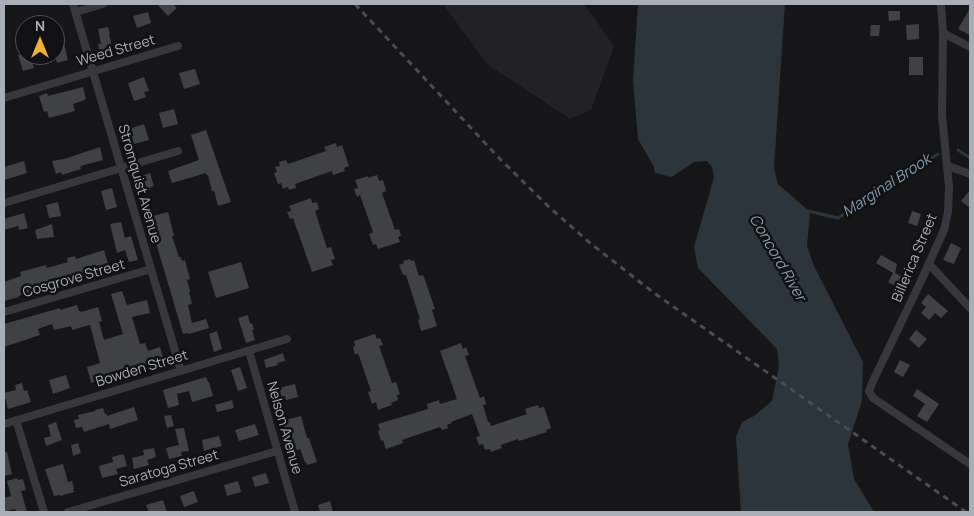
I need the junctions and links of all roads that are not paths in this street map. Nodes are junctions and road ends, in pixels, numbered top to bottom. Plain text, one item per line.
1 (73, 4) edge
2 (103, 4) edge
3 (941, 4) edge
4 (76, 12) junction
5 (943, 33) junction
6 (178, 46) dead end
7 (970, 48) edge
8 (93, 71) junction
9 (4, 98) edge
10 (178, 151) dead end
11 (948, 166) junction
12 (122, 168) junction
13 (970, 174) edge
14 (4, 203) edge
15 (929, 264) junction
16 (151, 269) junction
17 (970, 308) edge
18 (4, 312) edge
19 (287, 339) dead end
20 (249, 351) junction
21 (181, 371) junction
22 (16, 420) junction
23 (4, 424) edge
24 (277, 451) junction
25 (970, 464) edge
26 (44, 512) edge
27 (68, 512) edge
28 (295, 512) edge

1 - 4 street, Stromquist Avenue
2 - 4 street
3 - 5 street, Billerica Street
4 - 8 street, Stromquist Avenue
5 - 7 street
5 - 11 street, Billerica Street
6 - 8 street, Weed Street
8 - 9 street, Weed Street
8 - 12 street, Stromquist Avenue
10 - 12 street
11 - 13 street
11 - 15 street, Billerica Street
12 - 14 street
12 - 16 street, Stromquist Avenue
15 - 17 street
15 - 25 street, Billerica Street
16 - 18 street, Cosgrove Street
16 - 21 street, Stromquist Avenue
19 - 20 street, Bowden Street
20 - 21 street, Bowden Street
20 - 24 street, Nelson Avenue
21 - 22 street, Bowden Street
22 - 23 street, Bowden Street
22 - 26 street
24 - 27 street, Saratoga Street
24 - 28 street, Nelson Avenue

